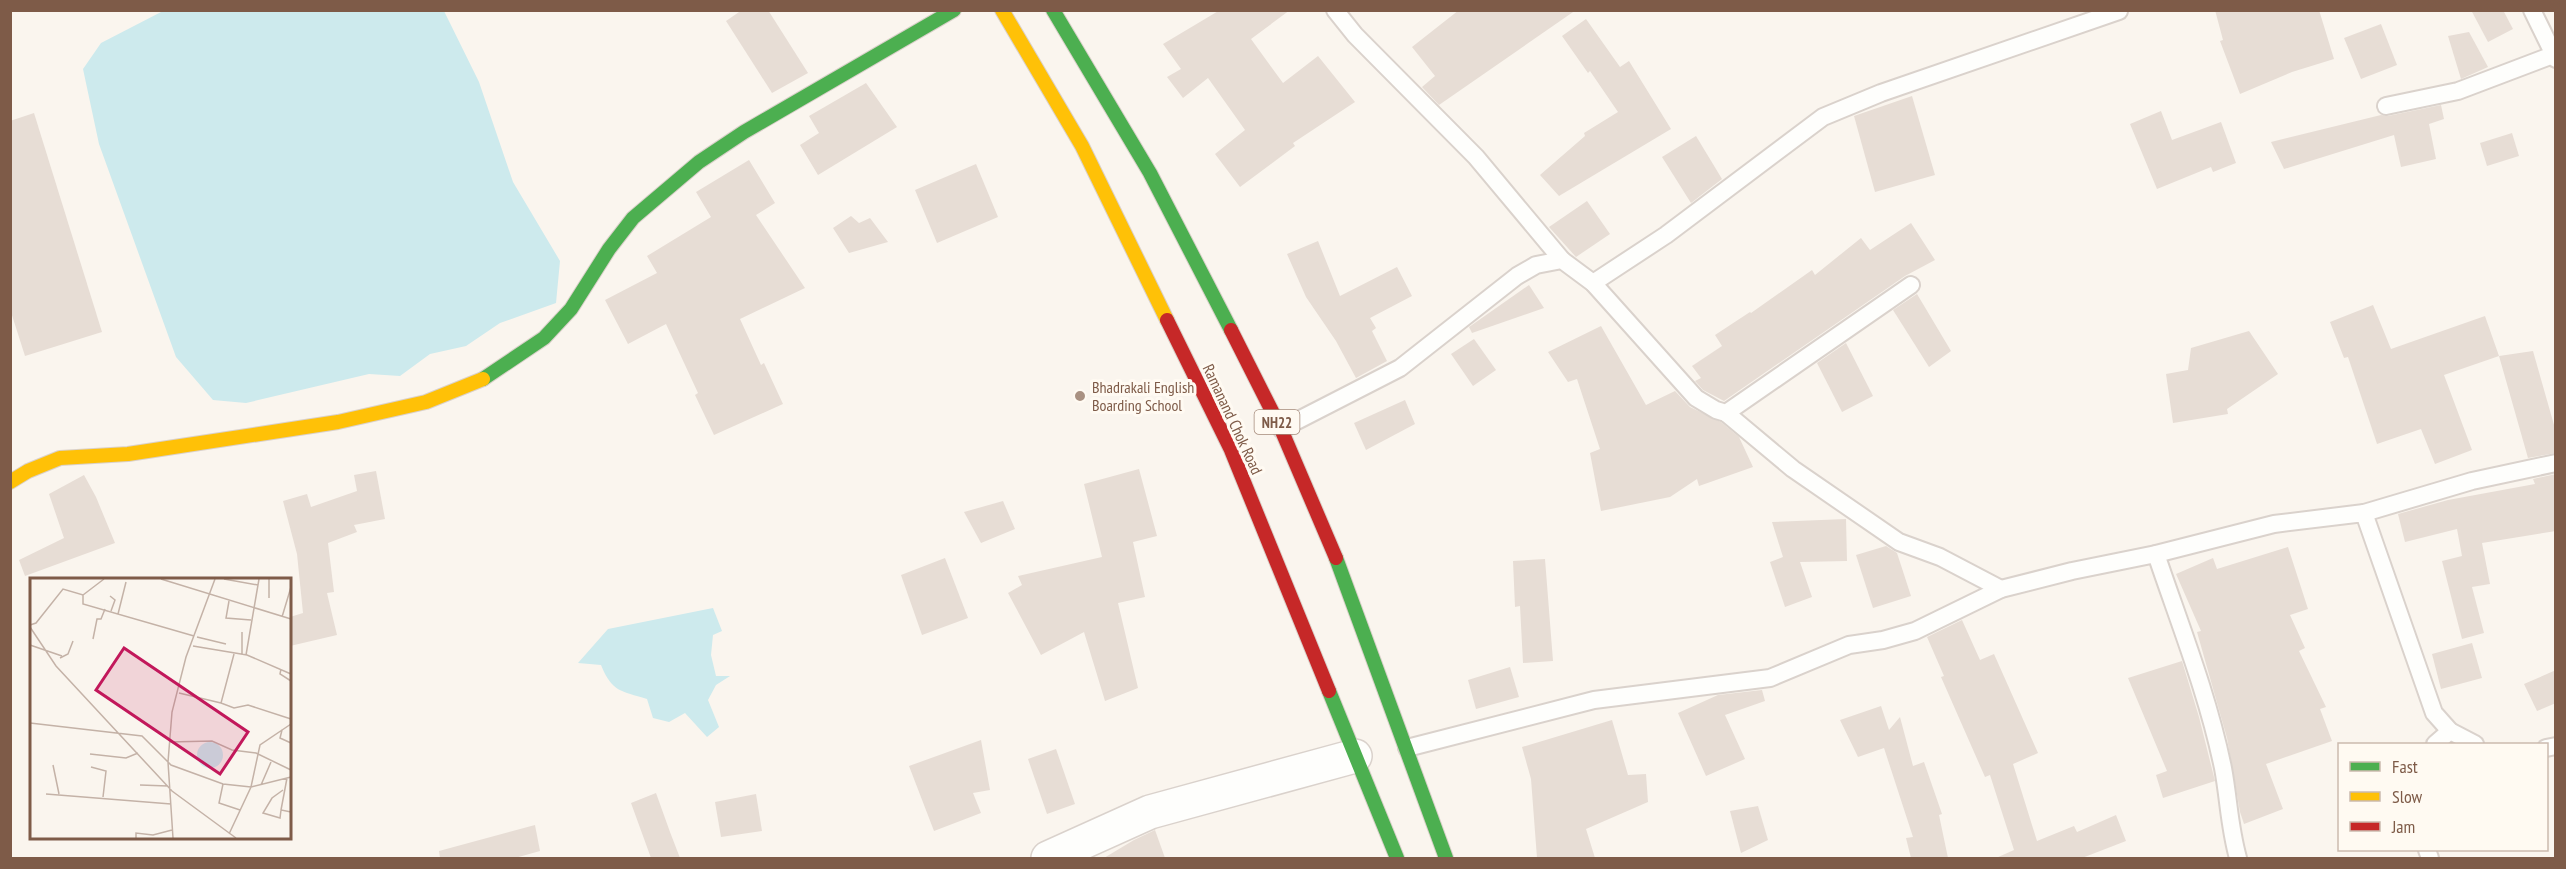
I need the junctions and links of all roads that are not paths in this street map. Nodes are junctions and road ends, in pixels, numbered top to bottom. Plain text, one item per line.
1 (954, 10) edge
2 (1002, 10) edge
3 (1053, 10) edge
4 (1335, 10) edge
5 (2532, 10) edge
6 (2119, 11) edge
7 (2554, 57) edge
8 (2386, 106) dead end
9 (1562, 260) junction
10 (1593, 283) junction
11 (1911, 285) dead end
12 (1726, 413) junction
13 (1281, 429) junction
14 (2556, 463) edge
15 (10, 482) edge
16 (2364, 513) junction
17 (2156, 554) junction
18 (2001, 589) junction
19 (2450, 731) junction
20 (2436, 743) edge
21 (2473, 743) edge
22 (1407, 748) junction
23 (1355, 756) junction
24 (1048, 858) edge
25 (1397, 858) edge
26 (1446, 858) edge
27 (2238, 858) edge

1 - 15 main road
2 - 23 main road, Ramanand Chok Road
3 - 13 main road, NH22
4 - 9 lane
5 - 7 lane
6 - 10 lane
7 - 8 lane
9 - 10 lane
9 - 13 lane
10 - 12 lane
11 - 12 lane
12 - 18 lane
13 - 22 main road, NH22
14 - 16 lane
16 - 17 lane
16 - 19 lane
17 - 18 lane
17 - 27 lane
18 - 22 lane
19 - 20 lane
19 - 21 lane
22 - 26 main road, NH22
23 - 24 street
23 - 25 main road, Ramanand Chok Road

